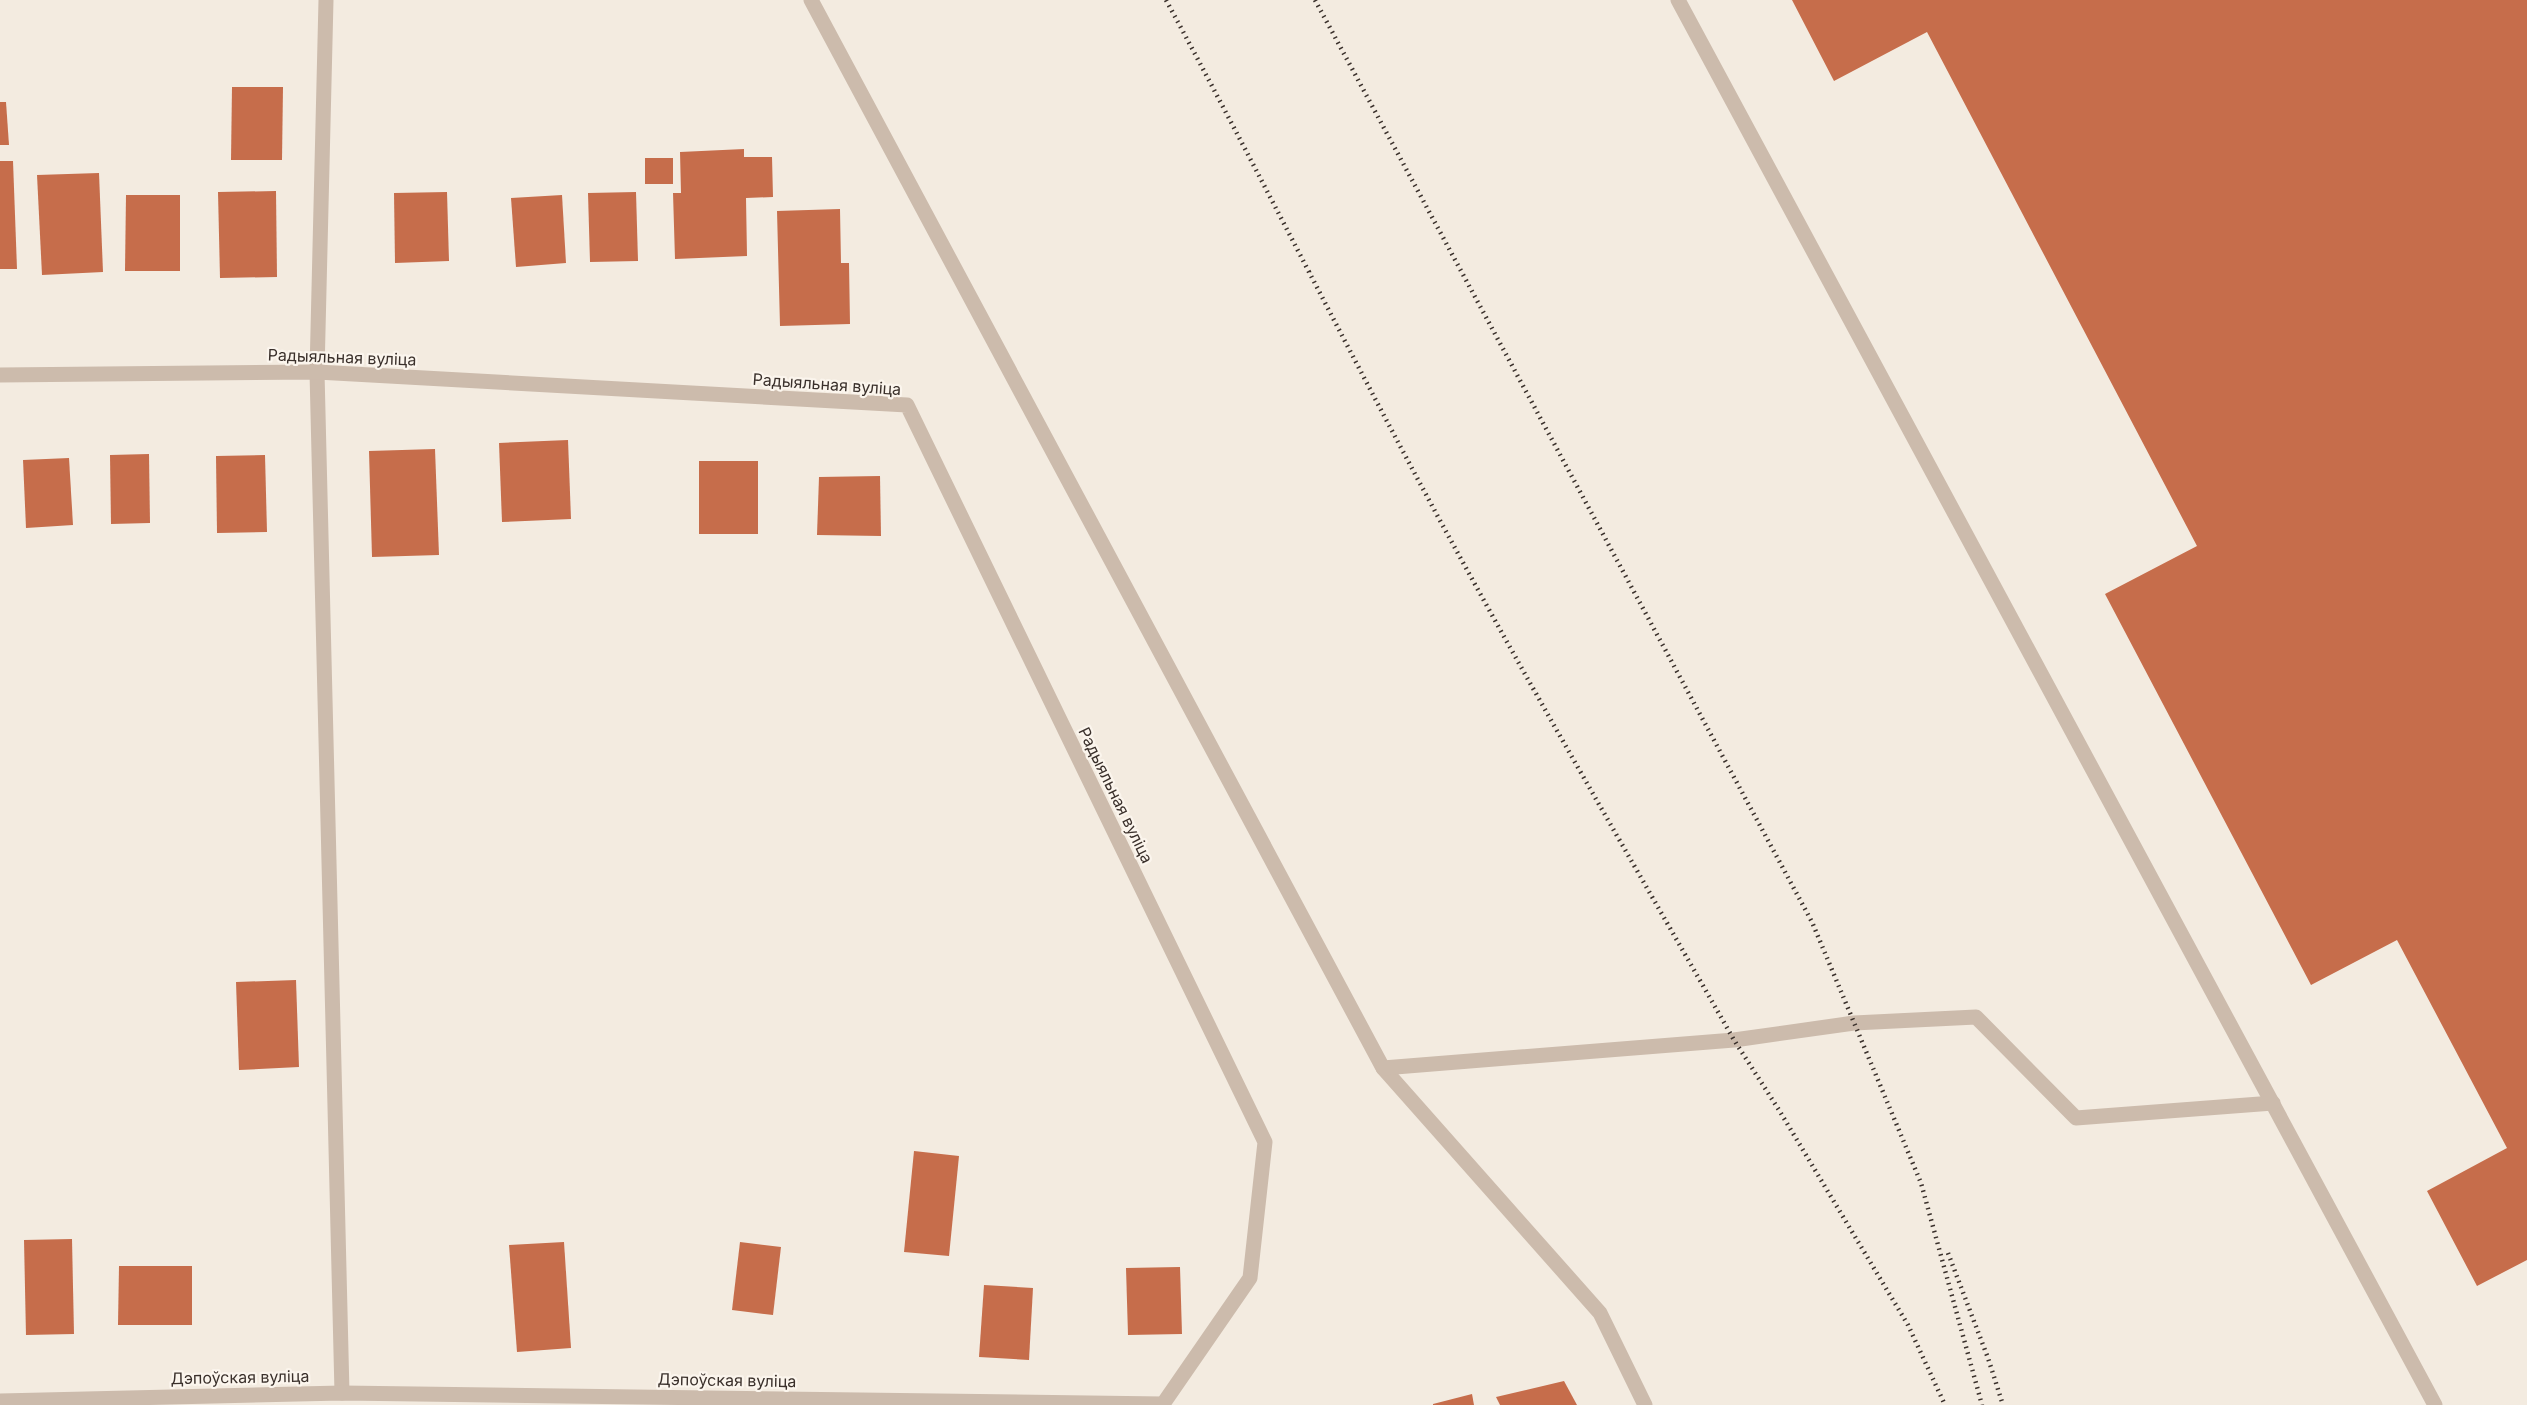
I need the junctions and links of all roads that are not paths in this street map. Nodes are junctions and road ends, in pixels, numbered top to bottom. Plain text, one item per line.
1 (326, 0) edge
2 (811, 0) edge
3 (1678, 0) edge
4 (316, 372) junction
5 (0, 375) edge
6 (1383, 1068) junction
7 (2272, 1103) junction
8 (1265, 1142) joint
9 (342, 1393) junction
10 (0, 1401) edge
11 (1645, 1405) edge
12 (2435, 1405) edge

1 - 4 street
2 - 6 street
3 - 7 street
4 - 5 street, Радыяльная вуліца
4 - 8 street, Радыяльная вуліца
4 - 9 street
6 - 7 street
6 - 11 street
7 - 12 street
8 - 9 street, Дэпоўская вуліца
9 - 10 street, Дэпоўская вуліца

